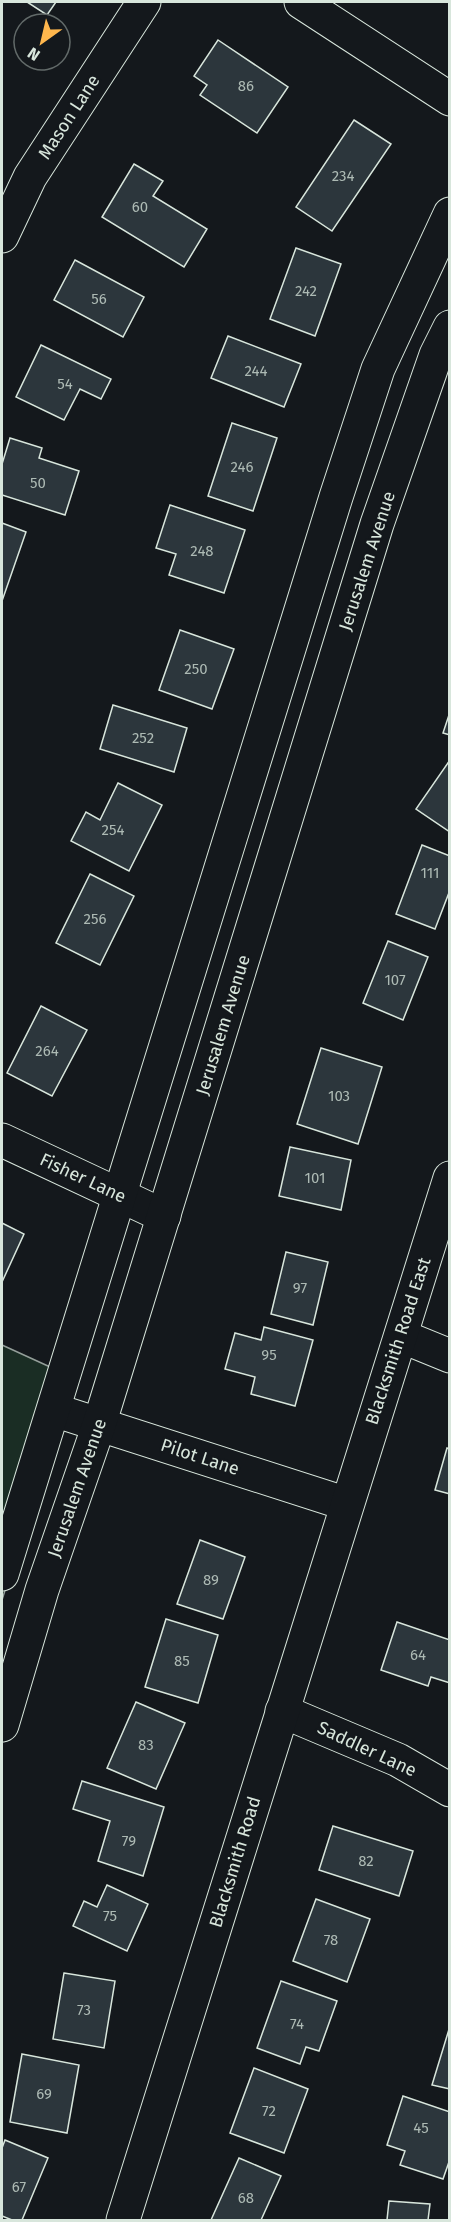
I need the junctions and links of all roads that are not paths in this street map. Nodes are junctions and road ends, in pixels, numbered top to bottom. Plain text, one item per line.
1 (144, 2) edge
2 (302, 2) edge
3 (450, 99) edge
4 (450, 214) edge
5 (2, 236) edge
6 (450, 327) edge
7 (254, 755) junction
8 (302, 769) junction
9 (2, 1140) edge
10 (450, 1178) edge
11 (118, 1194) junction
12 (164, 1216) junction
13 (401, 1336) junction
14 (450, 1356) edge
15 (54, 1410) junction
16 (99, 1425) junction
17 (346, 1504) junction
18 (2, 1574) edge
19 (282, 1711) junction
20 (2, 1725) edge
21 (450, 1790) edge
22 (123, 2220) edge

1 - 5 main road, Mason Lane
2 - 3 main road
4 - 7 main road
6 - 8 main road, Jerusalem Avenue
7 - 8 main road
7 - 11 main road
8 - 12 main road, Jerusalem Avenue
9 - 11 main road, Fisher Lane
10 - 13 main road, Blacksmith Road East
11 - 12 main road, Fisher Lane
11 - 15 main road
12 - 16 main road, Jerusalem Avenue
13 - 14 main road
13 - 17 main road, Blacksmith Road East
15 - 16 main road, Pilot Lane
15 - 18 main road
16 - 17 main road, Pilot Lane
16 - 20 main road, Jerusalem Avenue
17 - 19 main road, Blacksmith Road
19 - 21 main road, Saddler Lane
19 - 22 main road, Blacksmith Road

